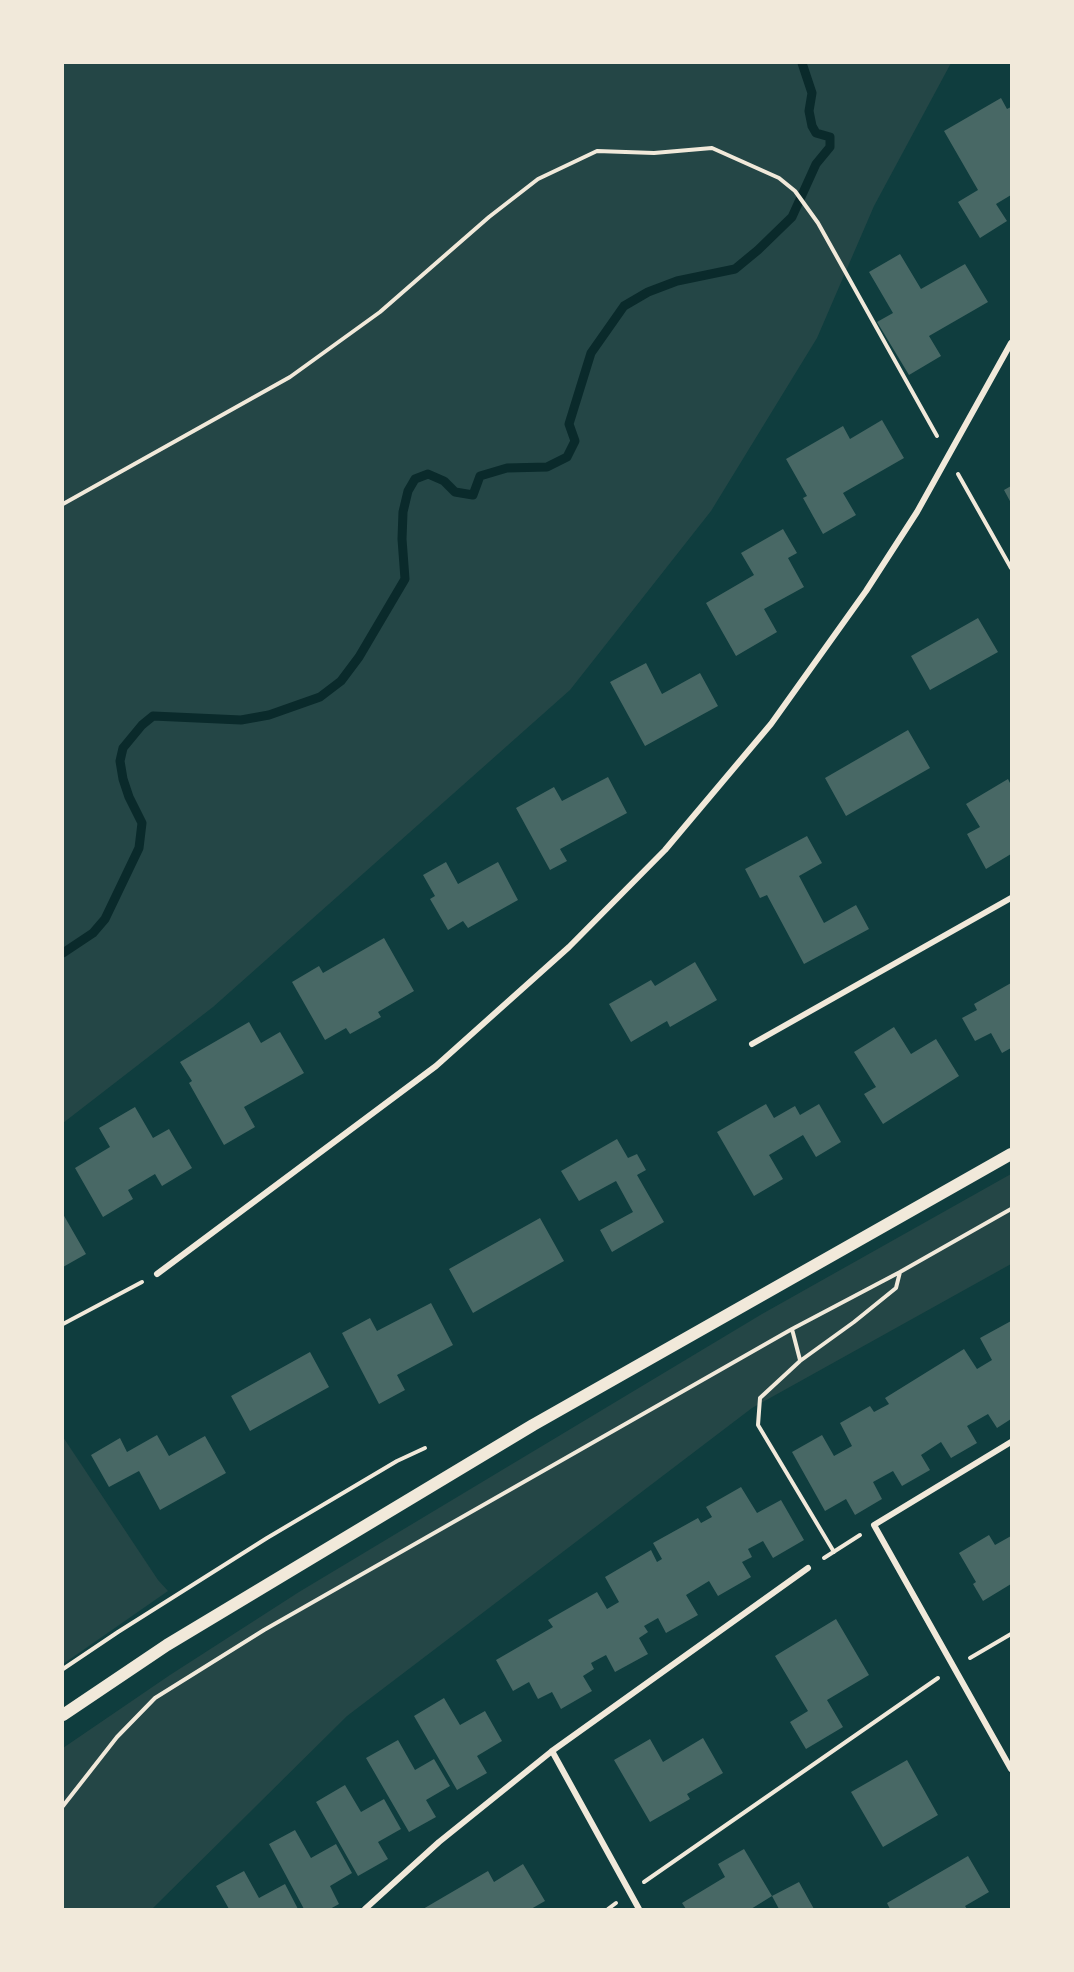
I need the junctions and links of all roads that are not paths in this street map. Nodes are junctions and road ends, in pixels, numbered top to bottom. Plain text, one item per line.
1 (1011, 343) edge
2 (1011, 898) edge
3 (752, 1044) dead end
4 (1011, 1154) edge
5 (157, 1274) road end
6 (1011, 1442) edge
7 (808, 1568) road end
8 (63, 1715) edge
9 (552, 1751) junction
10 (1011, 1769) edge
11 (365, 1909) edge
12 (639, 1909) edge

1 - 5 street
2 - 3 street
4 - 8 main road
6 - 10 street
7 - 9 street
9 - 11 street
9 - 12 street

